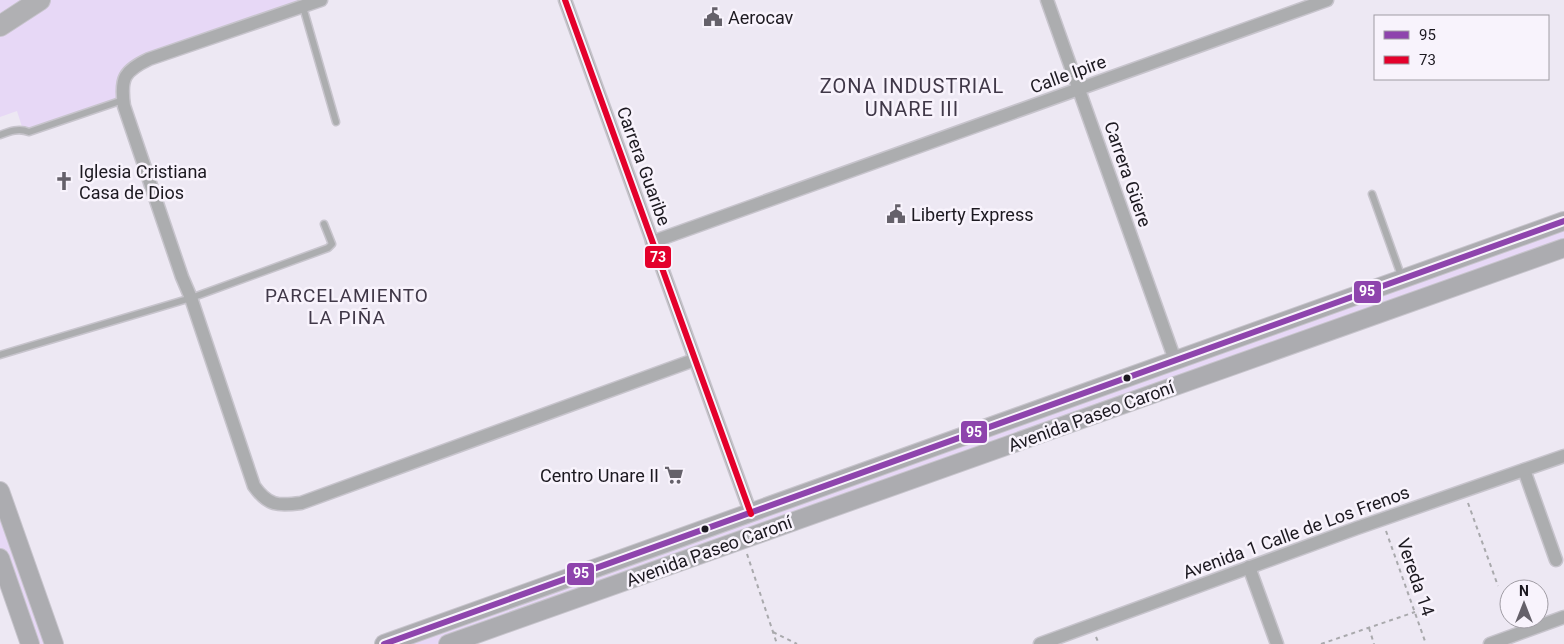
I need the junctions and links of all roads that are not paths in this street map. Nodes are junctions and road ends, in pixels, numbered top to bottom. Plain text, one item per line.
1 (40, 0) edge
2 (321, 0) edge
3 (565, 0) edge
4 (1047, 0) edge
5 (1327, 0) edge
6 (303, 6) junction
7 (0, 26) edge
8 (1079, 89) junction
9 (123, 100) junction
10 (336, 122) dead end
11 (0, 135) edge
12 (1372, 194) dead end
13 (1564, 221) edge
14 (324, 224) dead end
15 (652, 242) junction
16 (1564, 248) edge
17 (1402, 279) junction
18 (191, 298) junction
19 (0, 355) edge
20 (694, 360) junction
21 (1175, 360) junction
22 (1564, 456) edge
23 (1524, 470) junction
24 (0, 491) edge
25 (751, 514) junction
26 (0, 558) edge
27 (1556, 560) dead end
28 (1249, 568) junction
29 (1564, 617) edge
30 (30, 644) edge
31 (54, 644) edge
32 (384, 644) edge
33 (448, 644) edge
34 (1040, 644) edge
35 (1277, 644) edge
36 (1490, 644) edge

1 - 7 main road
2 - 6 street
3 - 15 street, Carrera Guaribe
4 - 8 street, Carrera Güere
5 - 8 street, Calle Ipire
6 - 9 street
6 - 10 lane
8 - 15 street, Calle Ipire
8 - 21 street, Carrera Güere
9 - 11 lane
9 - 18 street
12 - 17 lane
13 - 17 street, Avenida Paseo Caroní
14 - 18 lane
15 - 20 street, Carrera Guaribe
16 - 33 street, Avenida Paseo Caroní
17 - 21 street, Avenida Paseo Caroní
18 - 19 lane
18 - 20 street
20 - 25 street, Carrera Guaribe
21 - 25 street, Avenida Paseo Caroní
22 - 23 street, Avenida 1 Calle de Los Frenos
23 - 27 street
23 - 28 street, Avenida 1 Calle de Los Frenos
24 - 31 street
25 - 32 street, Avenida Paseo Caroní
26 - 30 street
28 - 34 street, Avenida 1 Calle de Los Frenos
28 - 35 street
29 - 36 street

